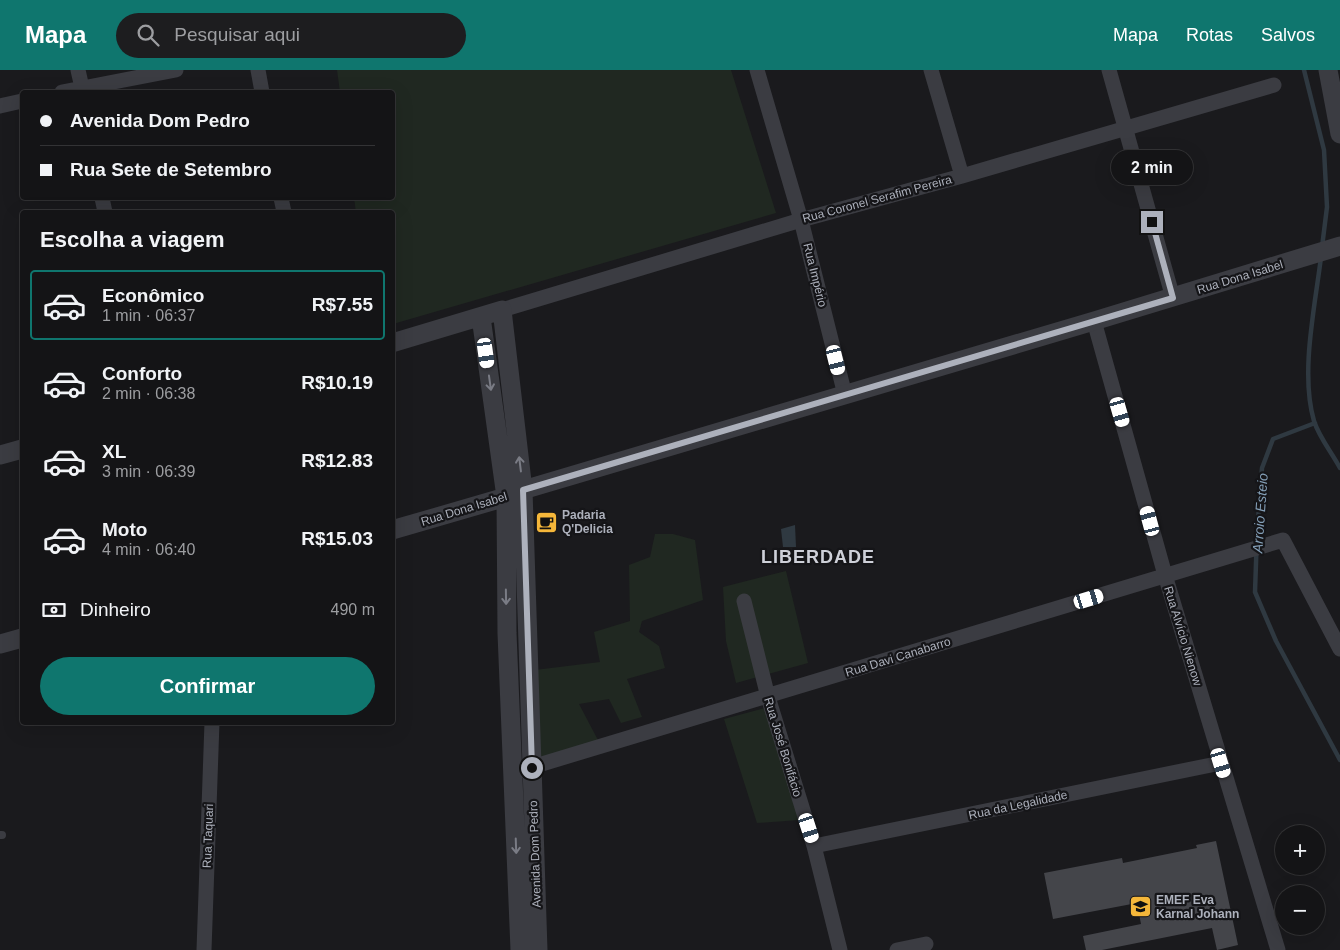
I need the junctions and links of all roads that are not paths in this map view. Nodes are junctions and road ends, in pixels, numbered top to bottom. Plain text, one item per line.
1 (78, 70) edge
2 (176, 70) edge
3 (258, 70) edge
4 (757, 70) edge
5 (931, 70) edge
6 (1109, 70) edge
7 (1328, 70) edge
8 (1274, 85) dead end
9 (82, 90) edge
10 (262, 90) edge
11 (20, 101) edge
12 (0, 106) edge
13 (1125, 128) junction
14 (1340, 134) edge
15 (962, 176) junction
16 (801, 220) junction
17 (1336, 247) edge
18 (1173, 298) junction
19 (502, 310) junction
20 (481, 317) junction
21 (1094, 321) junction
22 (395, 342) edge
23 (845, 395) junction
24 (20, 450) edge
25 (0, 455) edge
26 (514, 493) junction
27 (395, 529) edge
28 (525, 562) junction
29 (506, 563) junction
30 (1165, 575) junction
31 (744, 601) dead end
32 (527, 632) junction
33 (507, 633) junction
34 (20, 639) edge
35 (0, 644) edge
36 (1340, 649) edge
37 (768, 697) junction
38 (510, 703) junction
39 (530, 703) junction
40 (212, 725) edge
41 (1221, 763) junction
42 (532, 768) junction
43 (512, 773) junction
44 (525, 824) junction
45 (814, 846) junction
46 (527, 893) junction
47 (926, 944) dead end
48 (204, 950) edge
49 (520, 950) edge
50 (538, 950) edge
51 (840, 950) edge
52 (897, 950) edge
53 (1278, 950) edge

1 - 9 street
2 - 9 street
3 - 10 street
4 - 16 street, Rua Império
5 - 15 street
6 - 13 street
7 - 14 street
8 - 13 street, Rua Coronel Serafim Pereira
11 - 12 street
13 - 15 street, Rua Coronel Serafim Pereira
13 - 18 street
15 - 16 street, Rua Coronel Serafim Pereira
16 - 19 street, Rua Coronel Serafim Pereira
16 - 23 street, Rua Império
17 - 18 street, Rua Dona Isabel
18 - 21 street, Rua Dona Isabel
19 - 20 street, Rua Coronel Serafim Pereira
26 -> 19 street, Avenida Dom Pedro
20 - 22 street, Rua Coronel Serafim Pereira
20 -> 26 street, Avenida Dom Pedro
21 - 23 street, Rua Dona Isabel
21 - 30 street, Rua Alvício Nienow
23 - 26 street, Rua Dona Isabel
24 - 25 street
26 - 27 street, Rua Dona Isabel
26 - 28 street, Avenida Dom Pedro
26 - 29 street, Avenida Dom Pedro
28 - 29 street
28 - 32 street, Avenida Dom Pedro
29 -> 33 street, Avenida Dom Pedro
30 - 36 street, Rua Davi Canabarro
30 - 37 street, Rua Davi Canabarro
30 - 41 street, Rua Alvício Nienow
31 - 37 street, Rua José Bonifácio
32 - 33 street
32 - 39 street, Avenida Dom Pedro
33 - 38 street, Avenida Dom Pedro
34 - 35 street
37 - 42 street, Rua Davi Canabarro
37 - 45 street, Rua José Bonifácio
38 - 39 street
38 - 43 street, Avenida Dom Pedro
39 - 42 street, Avenida Dom Pedro
40 - 48 street, Rua Taquari
41 - 45 street, Rua da Legalidade
41 - 53 street, Rua Alvício Nienow
42 - 43 street, Rua Davi Canabarro
42 - 44 street, Avenida Dom Pedro
43 - 44 street, Avenida Dom Pedro
44 - 46 street, Avenida Dom Pedro
45 - 51 street, Rua José Bonifácio
46 - 49 street, Avenida Dom Pedro
46 - 50 street, Avenida Dom Pedro
47 - 52 street

